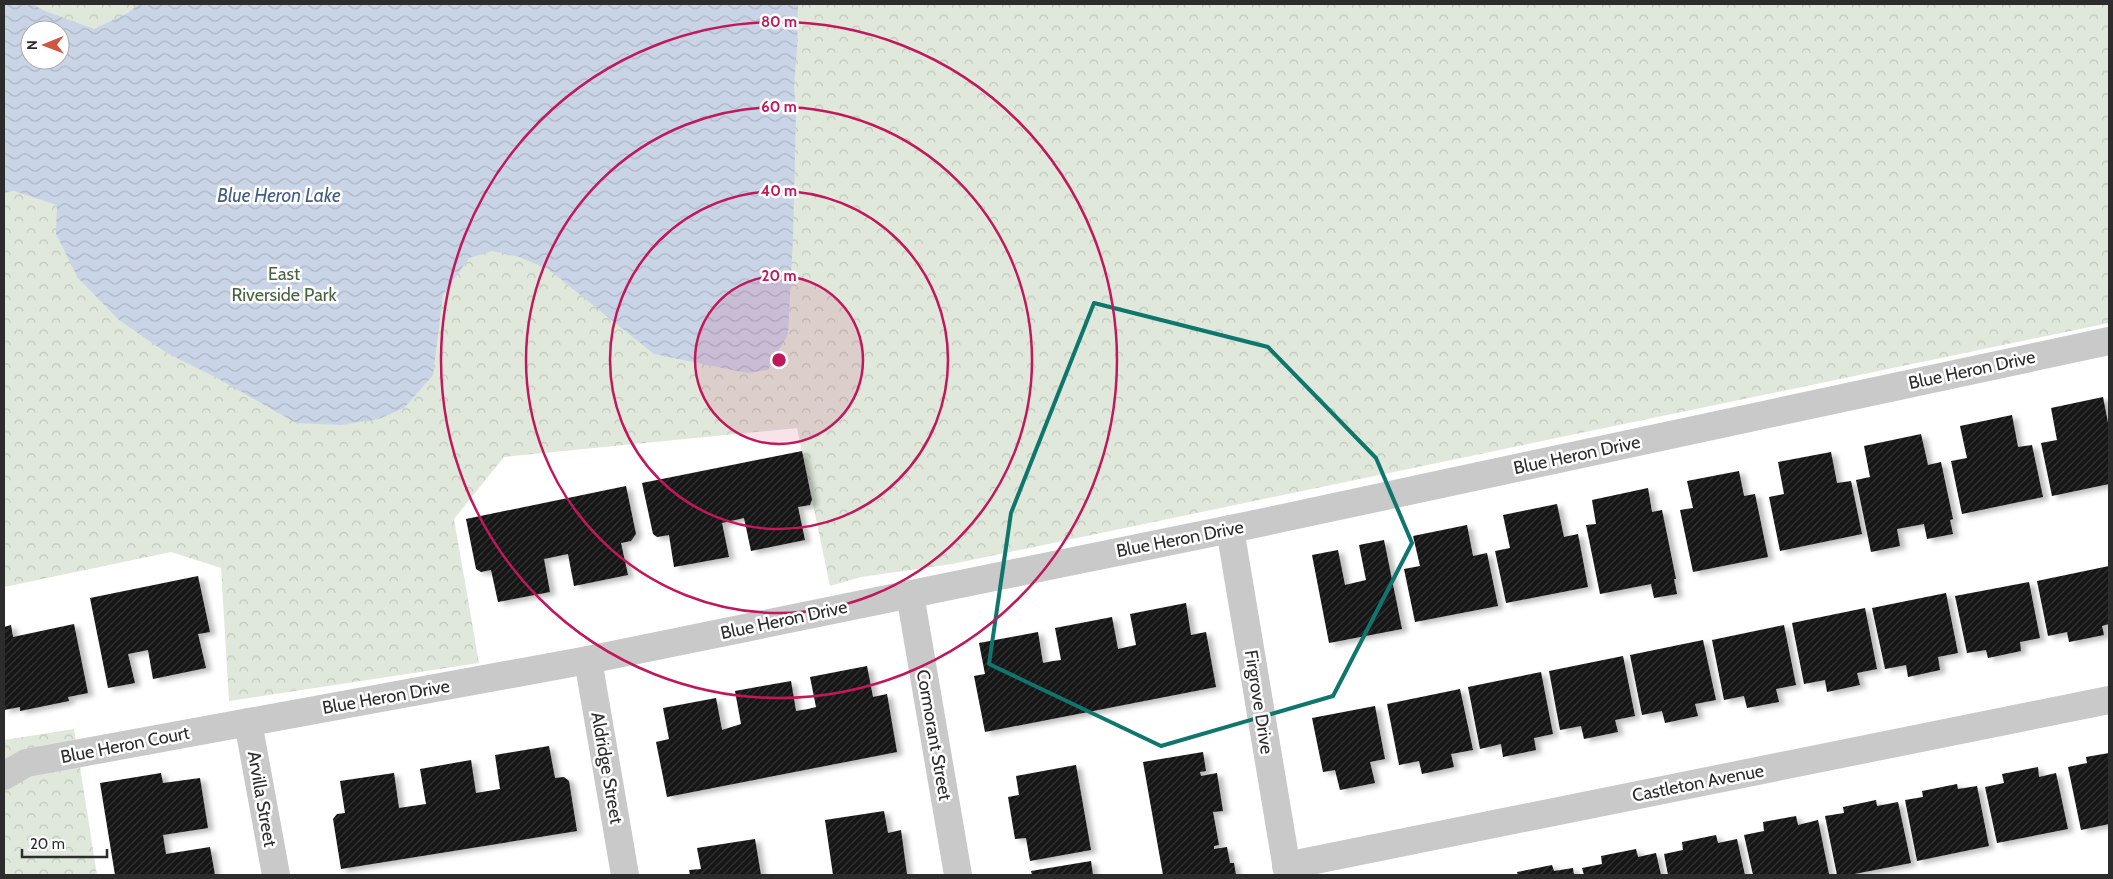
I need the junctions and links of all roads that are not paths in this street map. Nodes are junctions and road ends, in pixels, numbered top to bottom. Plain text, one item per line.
1 (2109, 340) edge
2 (1230, 529) junction
3 (910, 594) junction
4 (588, 660) junction
5 (2109, 700) edge
6 (248, 722) junction
7 (4, 776) edge
8 (1287, 871) edge
9 (276, 875) edge
10 (625, 875) edge
11 (958, 875) edge

1 - 2 street, Blue Heron Drive
2 - 3 street, Blue Heron Drive
2 - 8 street, Firgrove Drive
3 - 4 street, Blue Heron Drive
3 - 11 street, Cormorant Street
4 - 6 street, Blue Heron Drive
4 - 10 street, Aldridge Street
5 - 8 street, Castleton Avenue
6 - 7 street, Blue Heron Court
6 - 9 street, Arvilla Street

